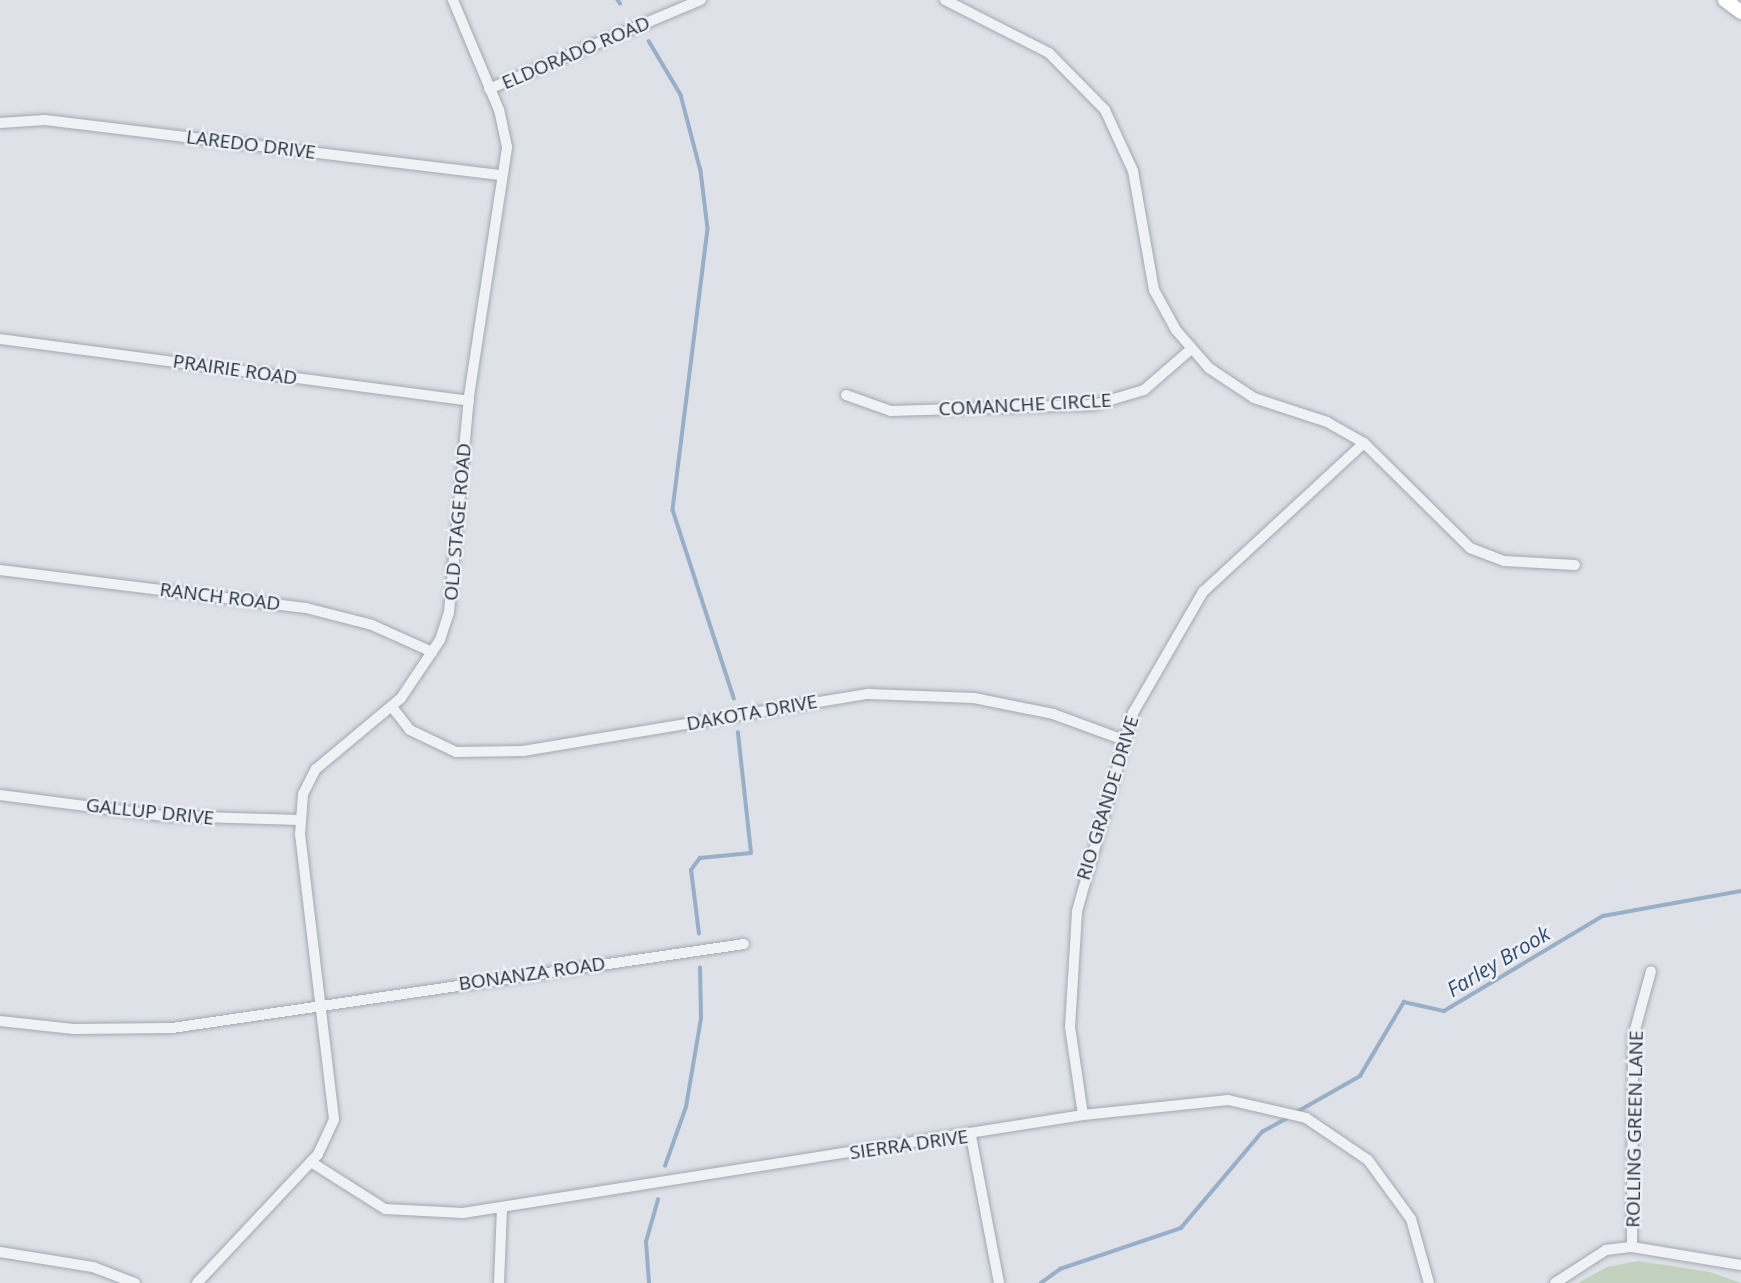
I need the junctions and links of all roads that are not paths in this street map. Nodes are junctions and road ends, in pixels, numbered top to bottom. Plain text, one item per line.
1 (453, 0) edge
2 (701, 0) edge
3 (945, 0) edge
4 (1725, 0) edge
5 (1741, 12) edge
6 (489, 89) junction
7 (0, 123) edge
8 (502, 175) junction
9 (0, 339) edge
10 (1190, 350) junction
11 (846, 395) dead end
12 (469, 401) junction
13 (1364, 443) junction
14 (1575, 565) dead end
15 (0, 570) edge
16 (432, 652) junction
17 (392, 707) junction
18 (1124, 740) junction
19 (0, 795) edge
20 (301, 820) junction
21 (744, 944) dead end
22 (1651, 971) dead end
23 (321, 1005) junction
24 (0, 1021) edge
25 (1083, 1115) junction
26 (971, 1136) junction
27 (311, 1162) junction
28 (502, 1209) junction
29 (1632, 1247) junction
30 (0, 1252) edge
31 (1741, 1265) edge
32 (135, 1283) edge
33 (197, 1283) edge
34 (499, 1283) edge
35 (999, 1283) edge
36 (1429, 1283) edge
37 (1555, 1283) edge

1 - 6 street, OLD STAGE ROAD
2 - 6 street, ELDORADO ROAD
3 - 10 street
4 - 5 main road
6 - 8 street, OLD STAGE ROAD
7 - 8 street, LAREDO DRIVE
8 - 12 street, OLD STAGE ROAD
9 - 12 street, PRAIRIE ROAD
10 - 11 street, COMANCHE CIRCLE
10 - 13 street
12 - 16 street, OLD STAGE ROAD
13 - 14 street
13 - 18 street, RIO GRANDE DRIVE
15 - 16 street, RANCH ROAD
16 - 17 street, OLD STAGE ROAD
17 - 18 street, DAKOTA DRIVE
17 - 20 street, OLD STAGE ROAD
18 - 25 street, RIO GRANDE DRIVE
19 - 20 street, GALLUP DRIVE
20 - 23 street, OLD STAGE ROAD
21 - 23 street, BONANZA ROAD
22 - 29 street, ROLLING GREEN LANE
23 - 24 street, BONANZA ROAD
23 - 27 street, OLD STAGE ROAD
25 - 26 street, SIERRA DRIVE
25 - 36 street, SIERRA DRIVE
26 - 28 street, SIERRA DRIVE
26 - 35 street
27 - 28 street, SIERRA DRIVE
27 - 33 street, OLD STAGE ROAD
28 - 34 street
29 - 31 street
29 - 37 street
30 - 32 street

